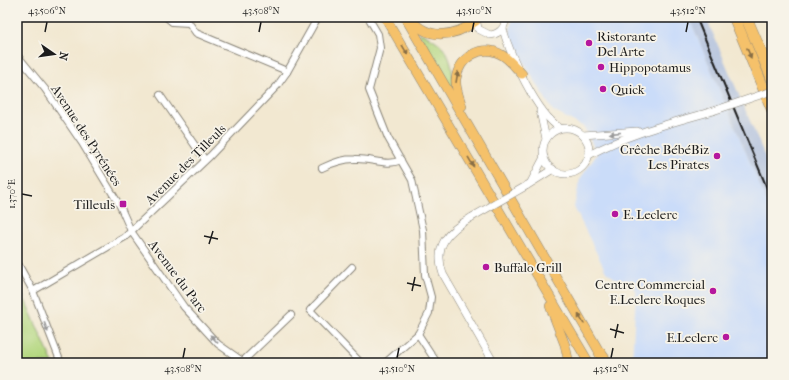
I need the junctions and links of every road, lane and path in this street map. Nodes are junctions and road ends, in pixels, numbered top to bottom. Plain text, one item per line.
1 (166, 17) edge
2 (318, 17) edge
3 (368, 17) edge
4 (384, 17) edge
5 (405, 17) edge
6 (409, 17) edge
7 (504, 17) edge
8 (734, 17) edge
9 (746, 17) edge
10 (476, 19) edge
11 (190, 20) edge
12 (503, 29) junction
13 (494, 35) junction
14 (508, 47) junction
15 (17, 55) edge
16 (287, 72) junction
17 (522, 74) junction
18 (772, 78) edge
19 (772, 91) edge
20 (160, 95) dead end
21 (772, 108) edge
22 (539, 109) junction
23 (560, 128) junction
24 (648, 130) junction
25 (583, 135) junction
26 (546, 139) junction
27 (477, 140) junction
28 (589, 155) junction
29 (544, 156) junction
30 (205, 160) junction
31 (401, 160) junction
32 (322, 168) dead end
33 (553, 169) junction
34 (528, 184) junction
35 (131, 231) junction
36 (17, 262) edge
37 (352, 267) dead end
38 (543, 286) junction
39 (33, 290) junction
40 (291, 315) dead end
41 (418, 334) junction
42 (600, 353) joint
43 (244, 362) edge
44 (61, 363) edge
45 (361, 363) edge
46 (385, 363) edge
47 (437, 363) edge
48 (494, 363) edge
49 (569, 363) edge
50 (589, 363) edge
51 (606, 363) edge

1 - 11 street
2 - 16 street, Avenue des Tilleuls
3 - 31 street
4 -> 38 main road
5 - 27 main road
6 - 10 main road
7 - 12 street
8 -> 21 highway
9 - 18 highway
10 - 13 street
11 - 16 street
12 - 13 street
12 - 14 street
13 - 14 street
14 - 17 street
15 - 35 street, Avenue des Pyrénées
16 - 30 street, Avenue des Tilleuls
17 - 22 street
27 -> 17 main road
19 - 24 street, bridge
20 - 30 street
22 - 23 street
22 - 26 street
23 - 25 street
23 - 26 street
24 -> 25 street
24 - 28 street
25 - 28 street
26 - 29 street
42 -> 27 main road
28 - 33 street
29 - 33 street
29 - 34 street
30 - 35 street, Avenue des Tilleuls
31 - 32 street
31 - 41 street
33 - 34 street
34 - 48 street, bridge
35 - 39 street, Avenue des Tilleuls
43 -> 35 street, Avenue du Parc
36 - 39 street
37 - 45 street
38 - 49 main road
38 - 50 main road
39 -> 44 street
40 - 43 street
41 - 46 street
41 - 47 street
42 - 51 highway

